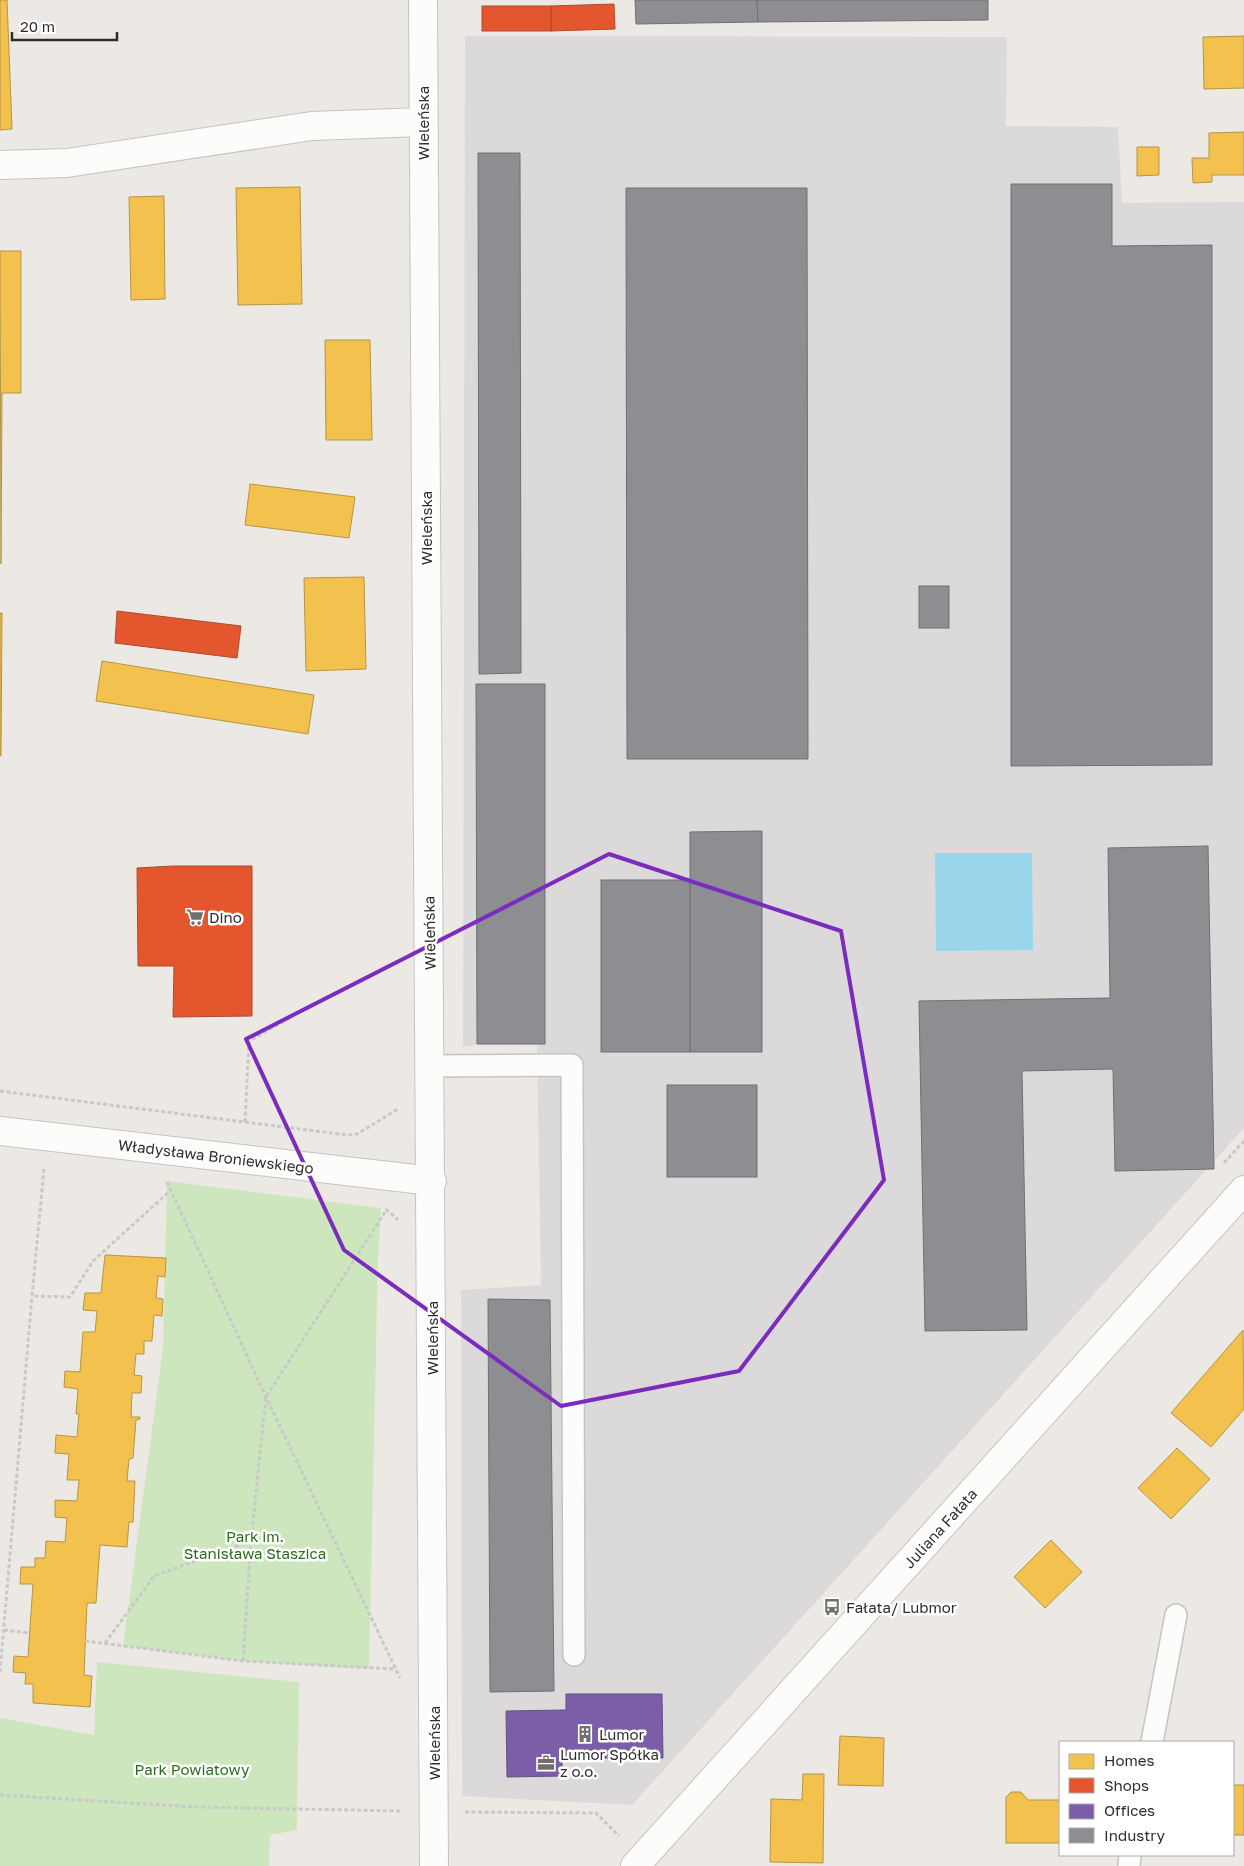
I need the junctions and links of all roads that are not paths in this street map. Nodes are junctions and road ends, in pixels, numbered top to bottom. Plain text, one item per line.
1 (423, 0) edge
2 (422, 122) junction
3 (0, 165) edge
4 (431, 1078) junction
5 (0, 1131) edge
6 (432, 1181) junction
7 (1244, 1190) edge
8 (1176, 1615) dead end
9 (574, 1655) dead end
10 (1152, 1741) edge
11 (639, 1863) edge
12 (434, 1866) edge

1 - 2 street, Wieleńska
2 - 3 street
2 - 4 street, Wieleńska
4 - 6 street, Wieleńska
4 - 9 lane
5 - 6 street, Władysława Broniewskiego
6 - 12 street, Wieleńska
7 - 11 street, Juliana Fałata
8 - 10 lane

